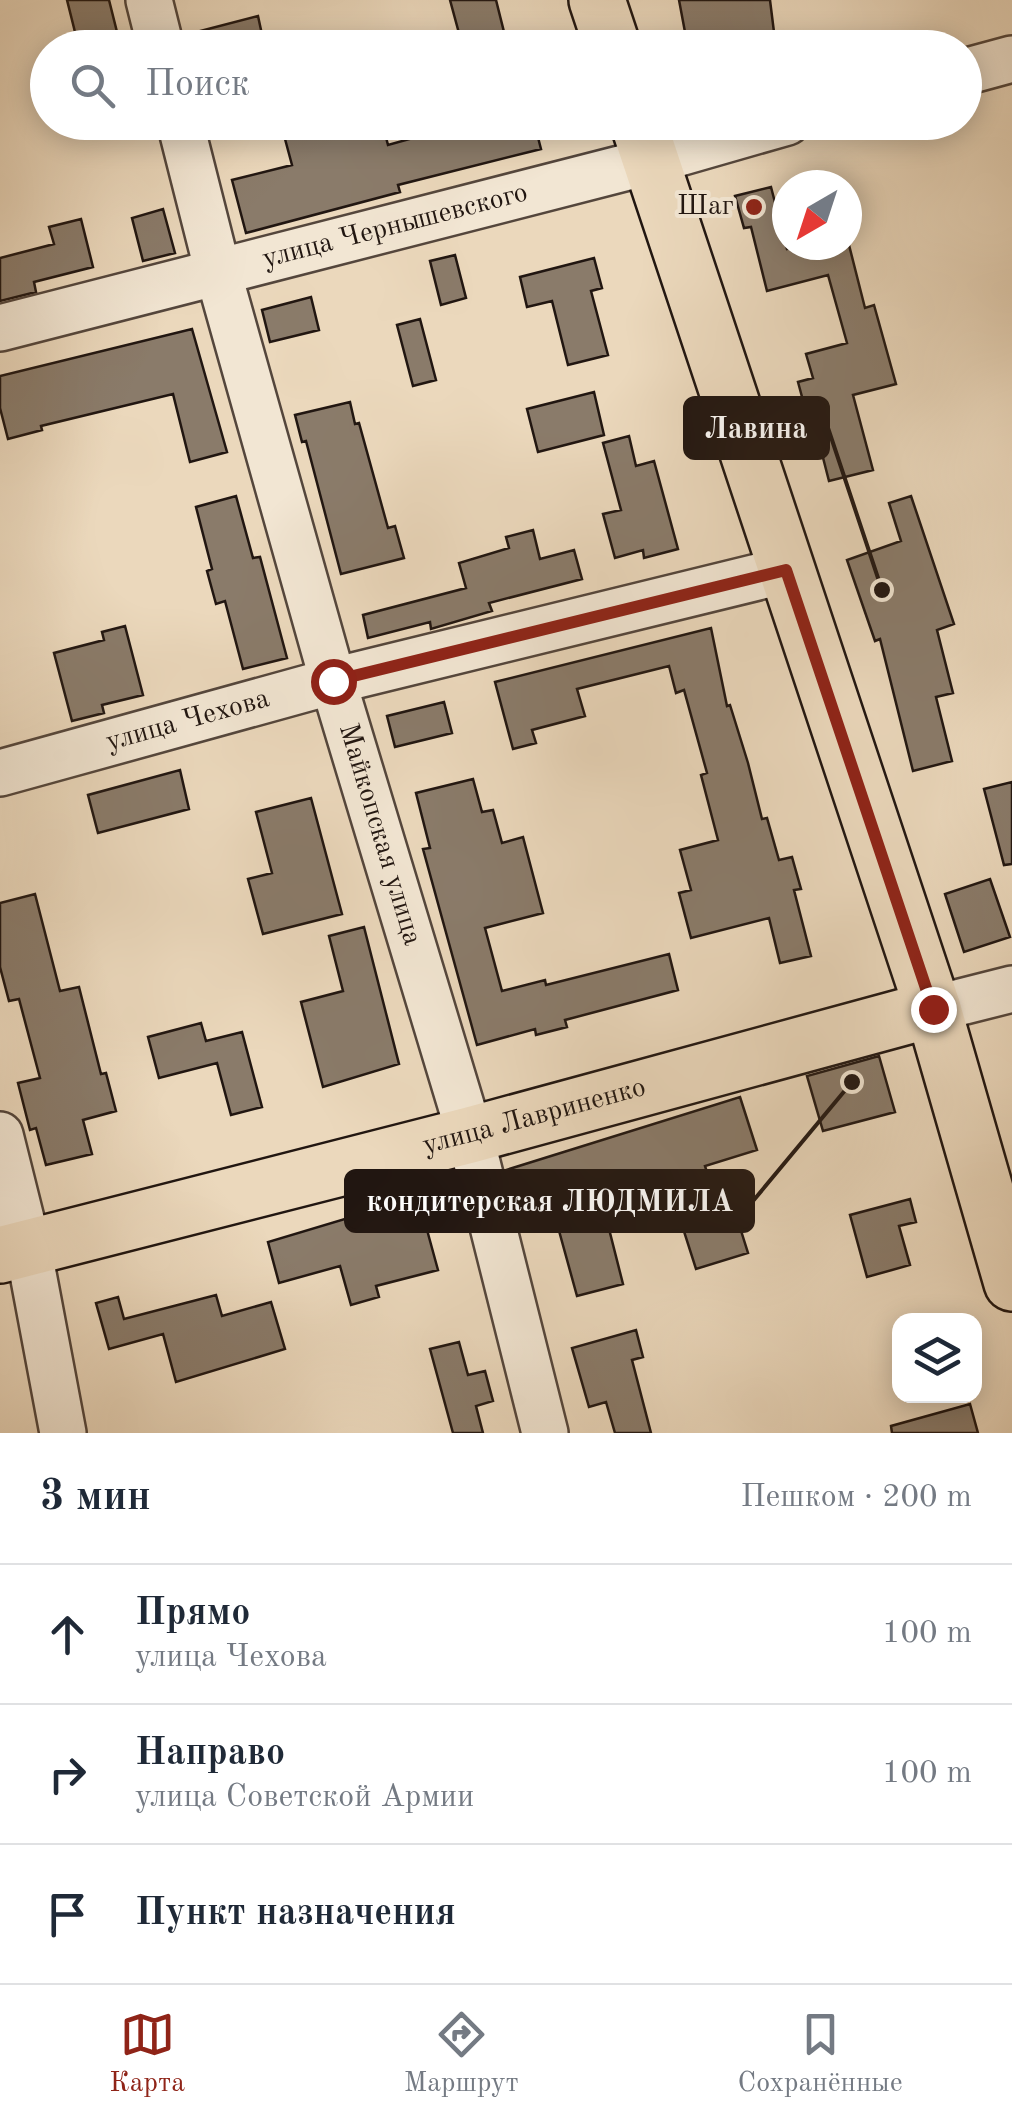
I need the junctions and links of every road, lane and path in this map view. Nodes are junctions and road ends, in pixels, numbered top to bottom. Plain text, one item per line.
1 (149, 0) edge
2 (596, 0) edge
3 (156, 30) edge
4 (606, 30) edge
5 (1012, 59) edge
6 (982, 67) edge
7 (185, 140) edge
8 (644, 142) edge
9 (218, 272) junction
10 (0, 328) edge
11 (786, 570) junction
12 (333, 681) junction
13 (0, 773) edge
14 (1012, 989) edge
15 (933, 1009) junction
16 (470, 1135) junction
17 (0, 1136) edge
18 (14, 1251) edge
19 (1012, 1283) edge
20 (63, 1433) edge
21 (545, 1433) edge

1 - 3 street
2 - 4 main road
5 - 6 street
7 - 9 street, Майкопская улица
8 - 9 street, улица Чернышевского
8 - 11 main road
9 - 10 street, улица Чернышевского
9 - 12 street, Майкопская улица
11 - 12 street, улица Чехова
11 - 15 main road
12 - 13 street, улица Чехова
12 - 16 street, Майкопская улица
14 - 15 street, улица Лавриненко
15 - 16 main road, улица Лавриненко
15 - 19 main road
16 - 18 main road, улица Лавриненко
16 - 21 street, Майкопская улица
17 - 18 street
18 - 20 street

